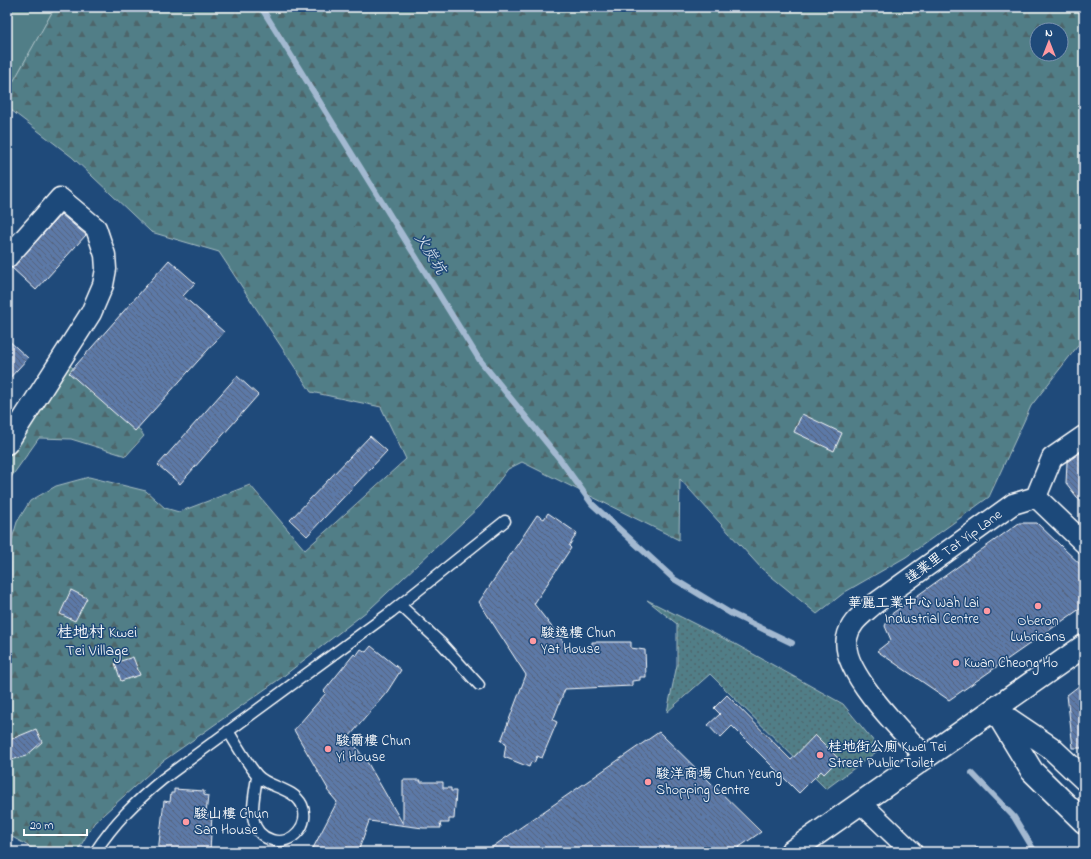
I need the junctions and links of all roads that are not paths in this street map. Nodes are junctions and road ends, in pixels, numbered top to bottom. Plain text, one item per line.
1 (7, 258) edge
2 (1084, 436) edge
3 (7, 444) edge
4 (1036, 496) junction
5 (505, 521) dead end
6 (1084, 543) edge
7 (400, 605) junction
8 (1084, 646) edge
9 (479, 685) dead end
10 (995, 710) junction
11 (228, 731) junction
12 (926, 757) junction
13 (258, 776) junction
14 (1084, 779) edge
15 (861, 803) junction
16 (1084, 822) edge
17 (95, 852) edge
18 (791, 852) edge
19 (912, 852) edge

1 - 3 street
2 - 4 street
4 - 6 street
4 - 12 street, 達業里 Tat Yip Lane
5 - 7 lane
7 - 9 lane
7 - 11 lane
8 - 10 street
10 - 12 street
10 - 14 street
10 - 16 street
11 - 13 lane
11 - 17 lane
12 - 15 street
13 - 13 lane
15 - 18 street
15 - 19 street

